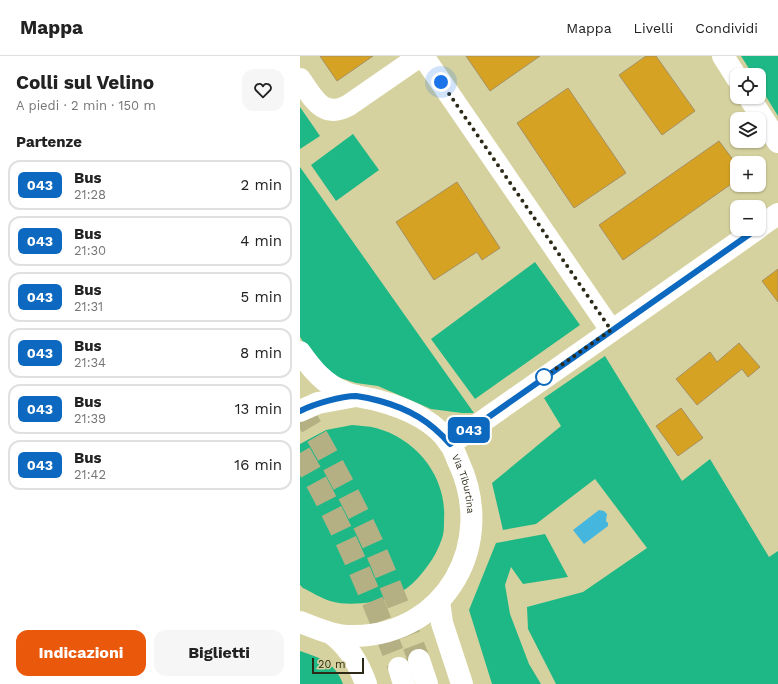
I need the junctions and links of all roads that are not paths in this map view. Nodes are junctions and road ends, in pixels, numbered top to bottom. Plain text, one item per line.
1 (421, 56) edge
2 (723, 56) edge
3 (731, 68) edge
4 (300, 79) edge
5 (754, 104) edge
6 (778, 142) edge
7 (778, 214) edge
8 (766, 222) edge
9 (746, 236) edge
10 (611, 330) junction
11 (300, 352) edge
12 (356, 396) junction
13 (300, 411) edge
14 (450, 444) junction
15 (440, 600) junction
16 (300, 622) edge
17 (332, 634) junction
18 (419, 660) tunnel mouth
19 (366, 684) edge
20 (428, 684) edge
21 (462, 684) edge

1 - 4 street
1 - 10 street
2 - 3 street
5 - 6 street
7 - 8 street
9 - 10 street
10 - 14 street
11 - 12 street, Via Tiburtina
12 - 13 street, Via Tiburtina
12 - 14 street, Via Tiburtina
14 - 15 street, Via Tiburtina
15 - 17 street, Via Tiburtina
15 - 21 street
16 - 17 street, Via Tiburtina
17 - 19 street, Via Tiburtina
18 - 20 street

